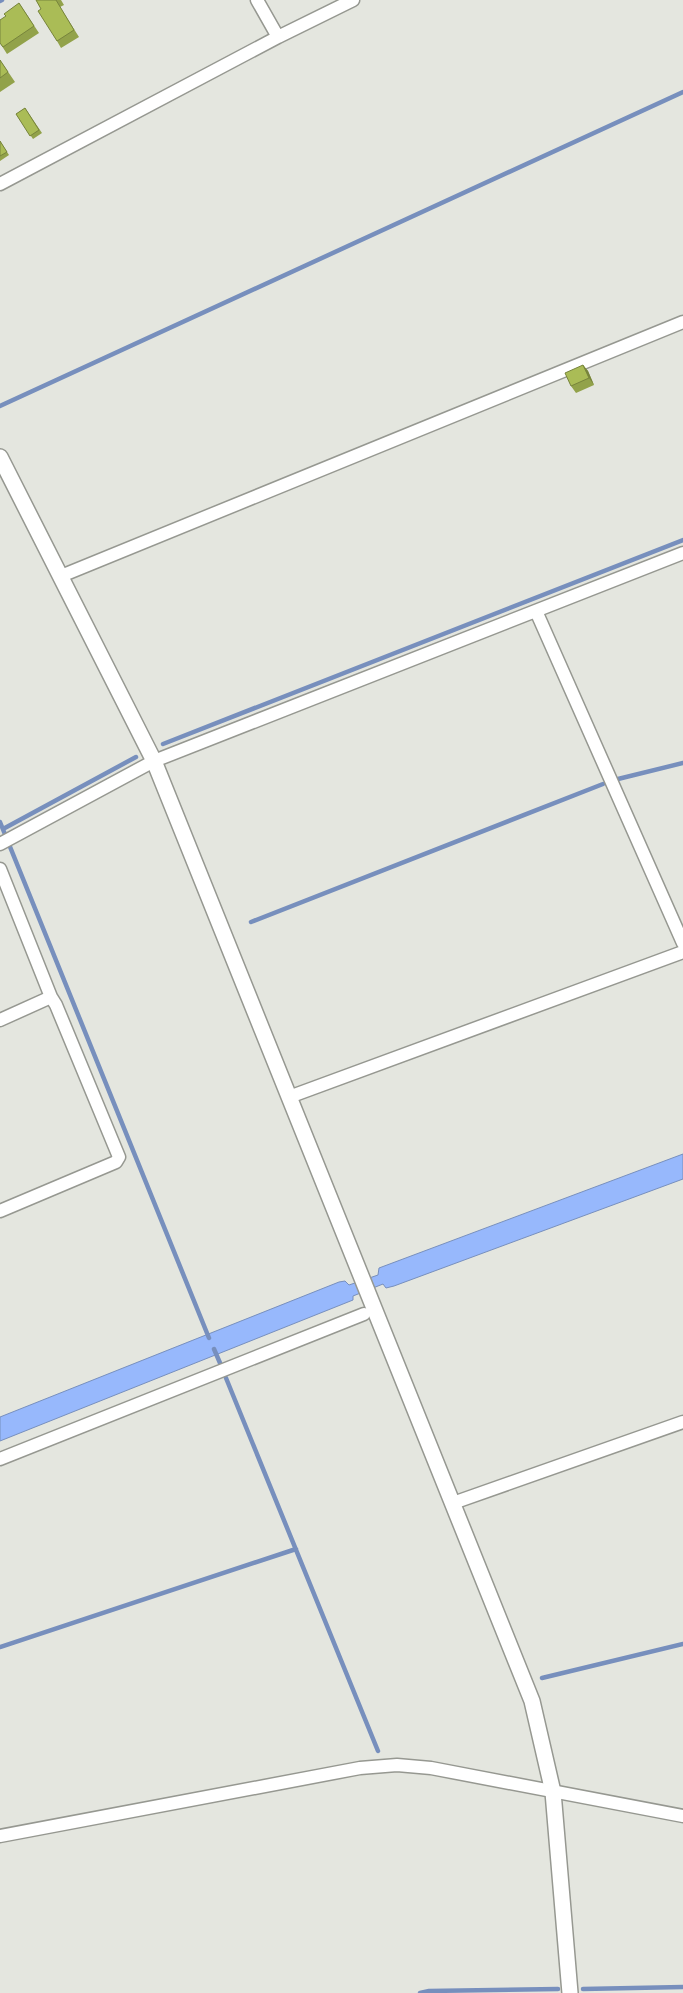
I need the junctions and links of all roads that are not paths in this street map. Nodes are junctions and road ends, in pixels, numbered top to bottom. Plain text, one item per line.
1 (257, 0) edge
2 (353, 0) edge
3 (278, 37) junction
4 (0, 184) edge
5 (683, 322) edge
6 (0, 457) edge
7 (683, 553) edge
8 (61, 576) junction
9 (536, 611) junction
10 (154, 761) junction
11 (6, 841) edge
12 (0, 869) edge
13 (683, 942) edge
14 (683, 952) edge
15 (51, 997) junction
16 (0, 1020) edge
17 (289, 1097) junction
18 (0, 1211) edge
19 (364, 1314) dead end
20 (683, 1422) edge
21 (0, 1459) edge
22 (453, 1504) junction
23 (553, 1792) junction
24 (683, 1816) edge
25 (0, 1836) edge
26 (570, 1993) edge

1 - 3 street
2 - 3 street
3 - 4 street
5 - 8 street
6 - 8 street
7 - 9 street
8 - 10 street
9 - 10 street
9 - 13 street
10 - 11 street
10 - 17 street
12 - 15 street
14 - 17 street
15 - 16 street
15 - 18 street
17 - 22 street
19 - 21 street
20 - 22 street
22 - 23 street
23 - 24 street
23 - 25 street
23 - 26 street

